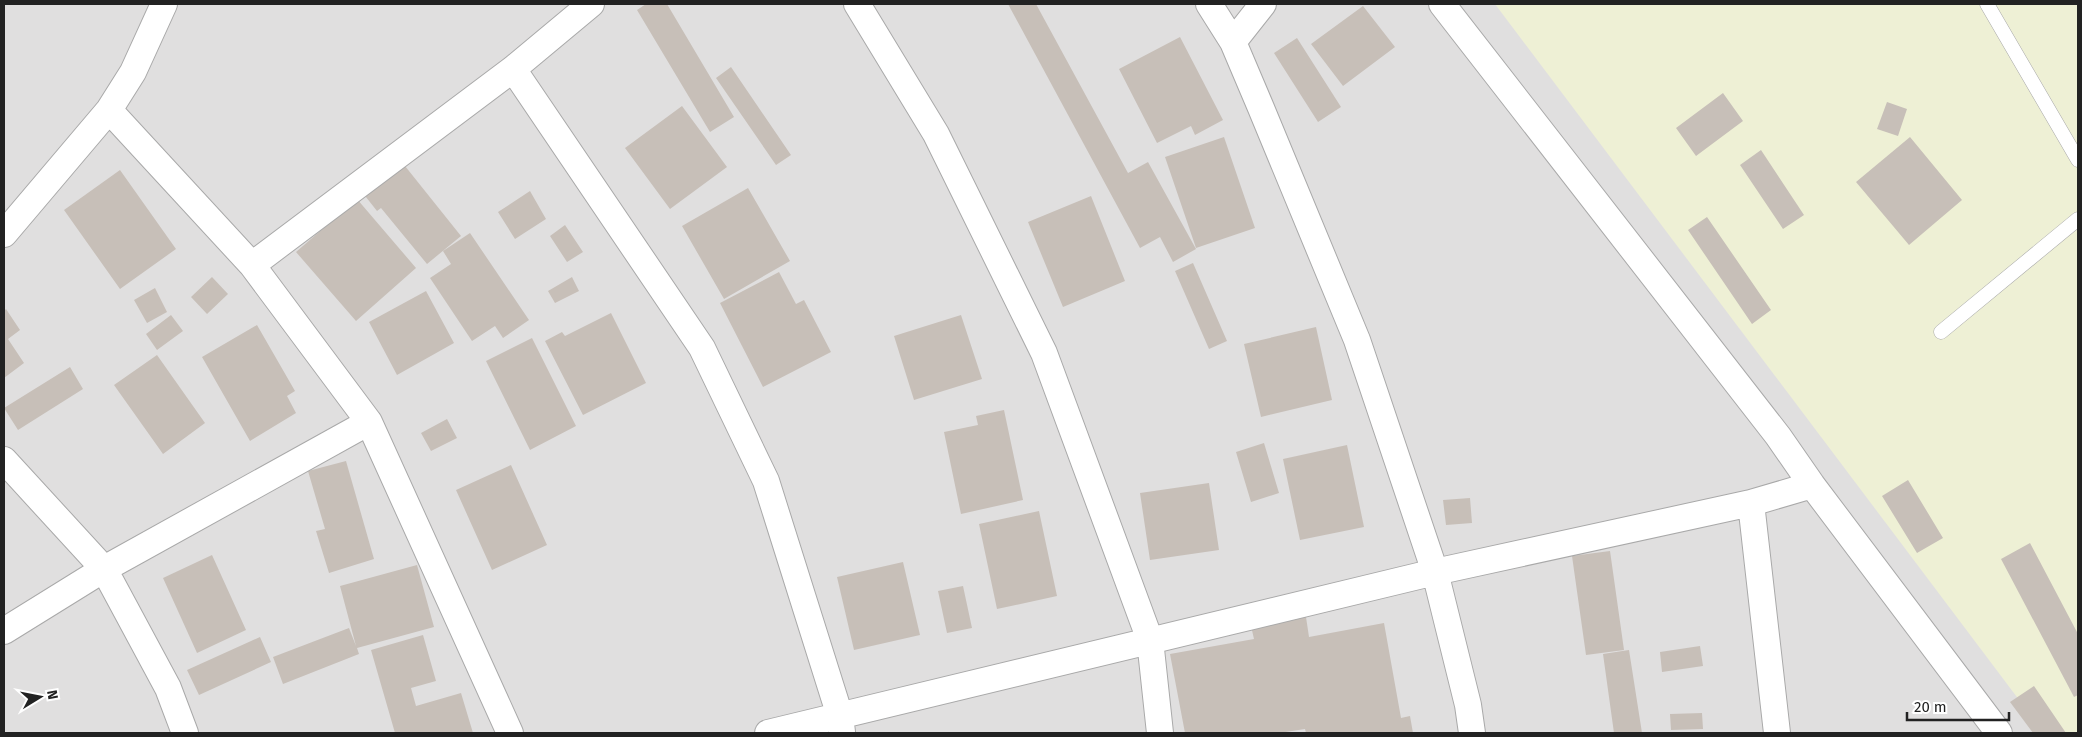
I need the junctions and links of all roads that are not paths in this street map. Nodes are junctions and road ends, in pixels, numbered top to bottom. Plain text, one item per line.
1 (164, 4) edge
2 (591, 4) edge
3 (857, 4) edge
4 (1209, 4) edge
5 (1263, 4) edge
6 (1442, 4) edge
7 (1988, 4) edge
8 (1233, 42) junction
9 (513, 69) junction
10 (109, 110) junction
11 (2078, 160) edge
12 (2078, 219) edge
13 (4, 234) edge
14 (252, 265) junction
15 (1941, 332) dead end
16 (369, 422) junction
17 (4, 460) edge
18 (1812, 485) junction
19 (1751, 503) junction
20 (104, 569) junction
21 (1436, 572) junction
22 (4, 631) edge
23 (1150, 640) junction
24 (841, 725) edge
25 (185, 733) edge
26 (510, 733) edge
27 (768, 733) edge
28 (1160, 733) edge
29 (1472, 733) edge
30 (1777, 733) edge
31 (1999, 733) edge

1 - 10 street
2 - 9 street
3 - 23 street
4 - 8 street
5 - 8 street
6 - 18 street
7 - 11 lane
8 - 21 street
9 - 14 street
9 - 24 street
10 - 13 street
10 - 14 street
12 - 15 lane
14 - 16 street
16 - 20 street
16 - 26 street
17 - 20 street
18 - 19 street
18 - 31 street
19 - 21 street
19 - 30 street
20 - 22 street
20 - 25 street
21 - 23 street
21 - 29 street
23 - 24 street
23 - 28 street
24 - 27 street

